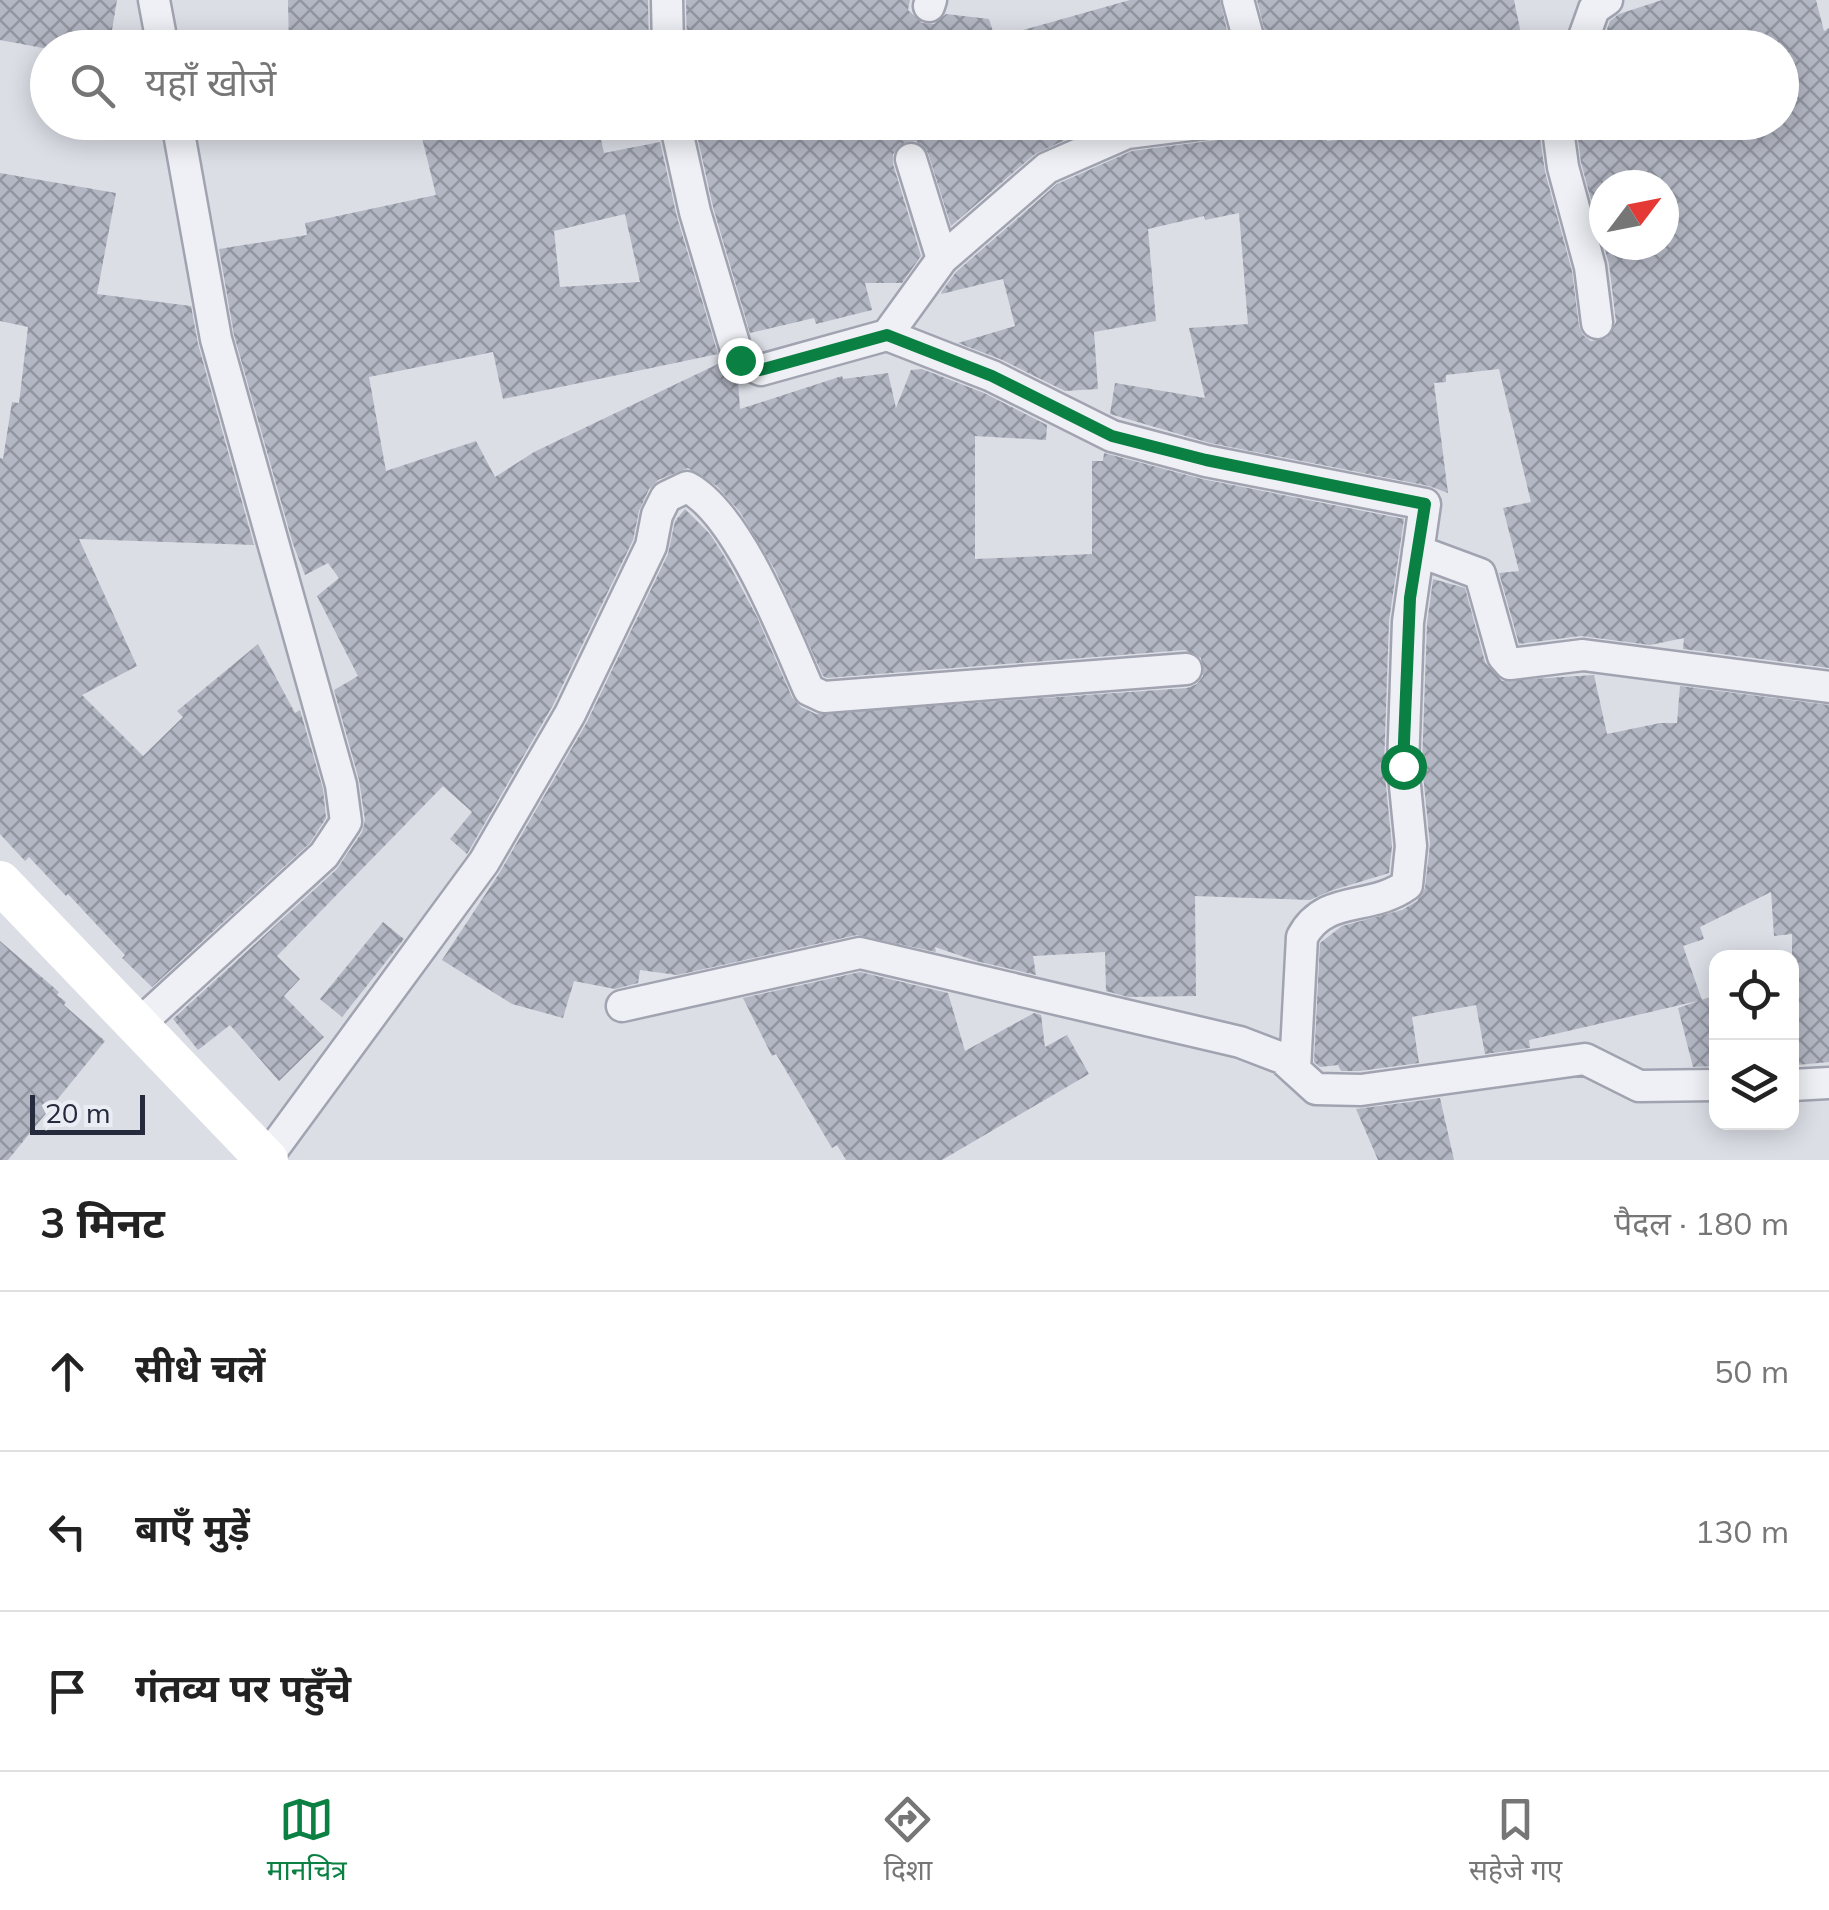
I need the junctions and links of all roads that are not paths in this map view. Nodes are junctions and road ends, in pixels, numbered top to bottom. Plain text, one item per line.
1 (154, 0) edge
2 (666, 0) edge
3 (1238, 0) edge
4 (1608, 0) edge
5 (160, 30) edge
6 (667, 30) edge
7 (1246, 30) edge
8 (1586, 30) edge
9 (179, 140) edge
10 (679, 140) edge
11 (1111, 140) edge
12 (1559, 140) edge
13 (911, 159) dead end
14 (942, 259) junction
15 (1596, 324) dead end
16 (887, 335) junction
17 (1418, 551) junction
18 (1186, 669) dead end
19 (1829, 687) edge
20 (0, 882) edge
21 (622, 1006) dead end
22 (138, 1025) junction
23 (1295, 1070) junction
24 (1829, 1083) edge
25 (1799, 1085) edge
26 (1709, 1086) edge
27 (266, 1160) edge

1 - 5 street
2 - 6 street
3 - 7 street
4 - 8 street
9 - 22 street
10 - 16 street
11 - 14 street
12 - 15 street
13 - 14 street
14 - 16 street
16 - 17 street
17 - 19 street
17 - 23 street
18 - 27 street
20 - 22 street
21 - 23 street
22 - 27 street
23 - 26 street
24 - 25 street

